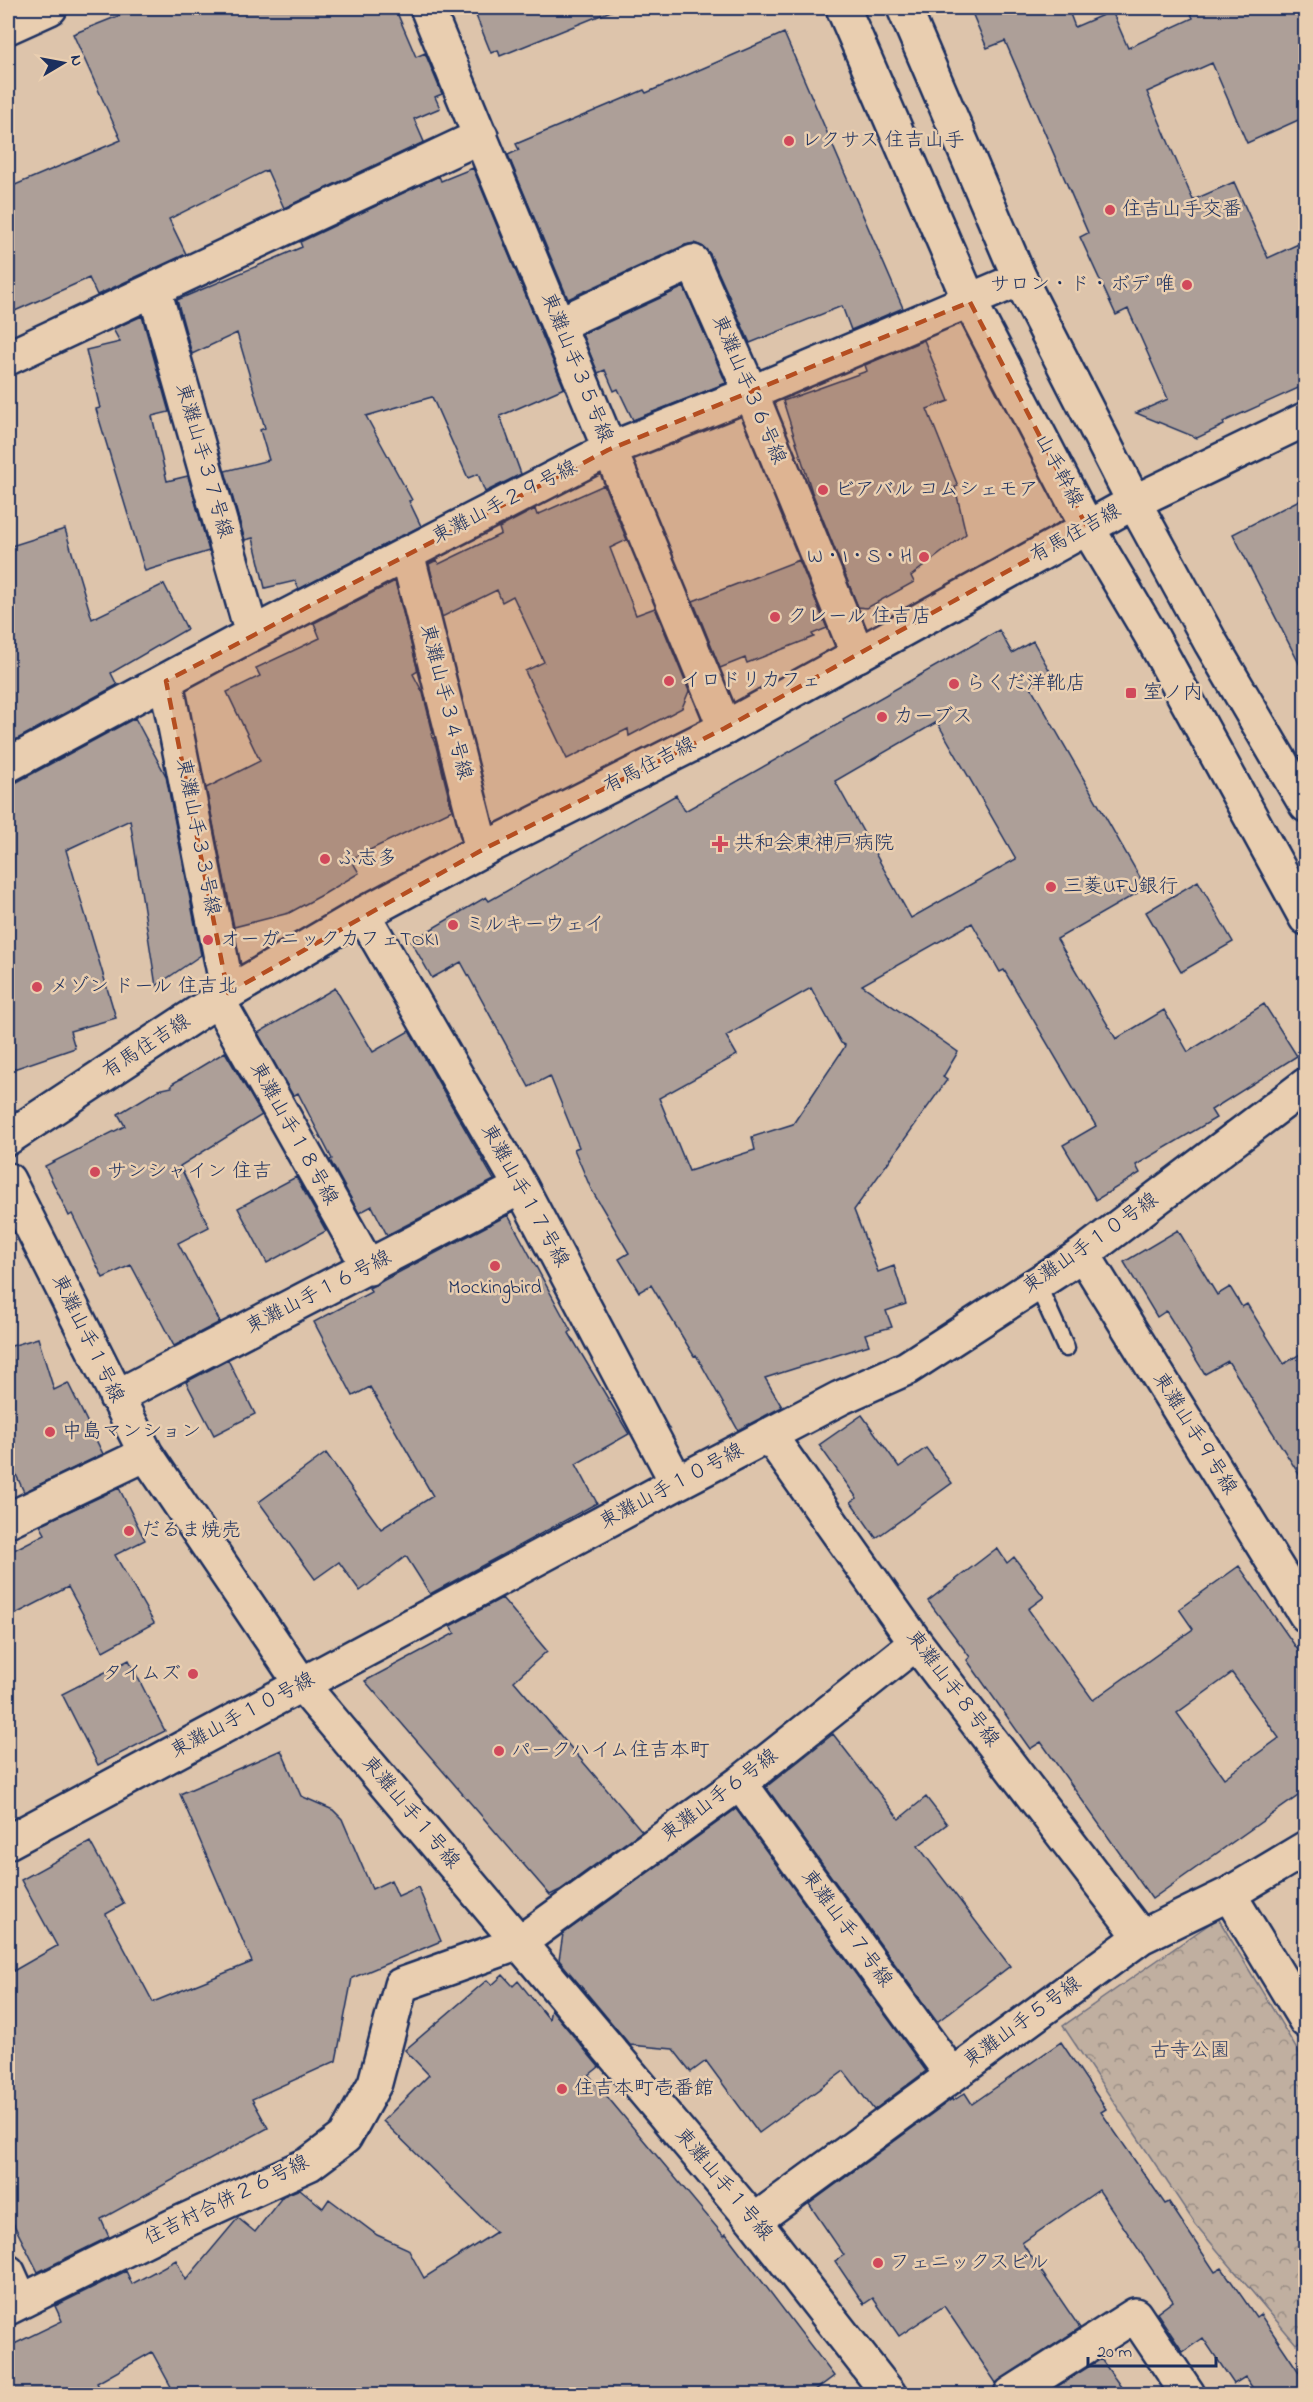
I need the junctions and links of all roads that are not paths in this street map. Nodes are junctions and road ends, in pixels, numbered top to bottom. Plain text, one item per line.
1 (50, 8) edge
2 (427, 8) edge
3 (843, 8) edge
4 (904, 8) edge
5 (8, 27) edge
6 (480, 136) junction
7 (1020, 279) junction
8 (154, 288) junction
9 (970, 302) junction
10 (559, 324) junction
11 (8, 358) edge
12 (751, 393) junction
13 (1305, 419) edge
14 (608, 450) junction
15 (1134, 502) junction
16 (1087, 527) junction
17 (407, 553) junction
18 (252, 634) junction
19 (858, 655) junction
20 (166, 681) junction
21 (725, 728) junction
22 (8, 765) edge
23 (1305, 805) edge
24 (482, 850) junction
25 (363, 914) junction
26 (1305, 918) edge
27 (223, 997) junction
28 (1305, 1085) edge
29 (8, 1138) edge
30 (8, 1180) edge
31 (521, 1187) junction
32 (1083, 1254) junction
33 (369, 1268) junction
34 (1037, 1284) junction
35 (1066, 1348) dead end
36 (116, 1397) junction
37 (770, 1436) junction
38 (146, 1454) junction
39 (676, 1484) junction
40 (8, 1520) edge
41 (1305, 1615) edge
42 (916, 1643) junction
43 (302, 1685) junction
44 (740, 1783) junction
45 (8, 1842) edge
46 (1305, 1848) edge
47 (1229, 1894) junction
48 (1141, 1937) junction
49 (519, 1943) junction
50 (1305, 2021) edge
51 (952, 2075) junction
52 (754, 2220) junction
53 (8, 2272) edge
54 (14, 2304) edge
55 (889, 2394) edge
56 (1011, 2394) edge
57 (1188, 2394) edge

1 - 5 street
2 - 6 street, 東灘山手３５号線
3 - 9 street, 山手幹線
4 - 7 street
6 - 8 street
6 - 10 street, 東灘山手３５号線
7 - 9 street, 東灘山手２９号線
7 - 15 street
8 - 11 street
8 - 18 street, 東灘山手３７号線
9 - 12 street, 東灘山手２９号線
9 - 16 street, 山手幹線
10 - 12 street, 東灘山手３６号線
10 - 14 street, 東灘山手３５号線
12 - 14 street, 東灘山手２９号線
12 - 19 street, 東灘山手３６号線
13 - 15 street, 有馬住吉線
14 - 17 street, 東灘山手２９号線
14 - 21 street, 東灘山手３５号線
15 - 16 street, 有馬住吉線
15 - 23 street
16 - 19 street, 有馬住吉線
16 - 26 street, 山手幹線
17 - 18 street, 東灘山手２９号線
17 - 24 street, 東灘山手３４号線
18 - 20 street, 東灘山手２９号線
19 - 21 street, 有馬住吉線
20 - 22 street, 東灘山手２９号線
20 - 27 street, 東灘山手３３号線
21 - 24 street, 有馬住吉線
24 - 25 street, 有馬住吉線
25 - 27 street, 有馬住吉線
25 - 31 street, 東灘山手１７号線
27 - 29 street, 有馬住吉線
27 - 33 street, 東灘山手１８号線
28 - 32 street, 東灘山手１０号線
30 - 36 street, 東灘山手１号線
31 - 33 street, 東灘山手１６号線
31 - 39 street, 東灘山手１７号線
32 - 34 street, 東灘山手１０号線
32 - 41 street, 東灘山手９号線
33 - 36 street, 東灘山手１６号線
34 - 35 lane
34 - 37 street, 東灘山手１０号線
36 - 38 street, 東灘山手１号線
37 - 39 street, 東灘山手１０号線
37 - 42 street, 東灘山手８号線
38 - 40 street
38 - 43 street, 東灘山手１号線
39 - 43 street, 東灘山手１０号線
42 - 44 street, 東灘山手６号線
42 - 48 street, 東灘山手８号線
43 - 45 street, 東灘山手１０号線
43 - 49 street, 東灘山手１号線
44 - 49 street, 東灘山手６号線
44 - 51 street, 東灘山手７号線
46 - 47 street, 東灘山手５号線
47 - 48 street, 東灘山手５号線
47 - 50 street
48 - 51 street, 東灘山手５号線
49 - 52 street, 東灘山手１号線
49 - 54 street, 住吉村合併２６号線
51 - 52 street, 東灘山手５号線
52 - 55 street, 東灘山手１号線
53 - 54 street
56 - 57 street

